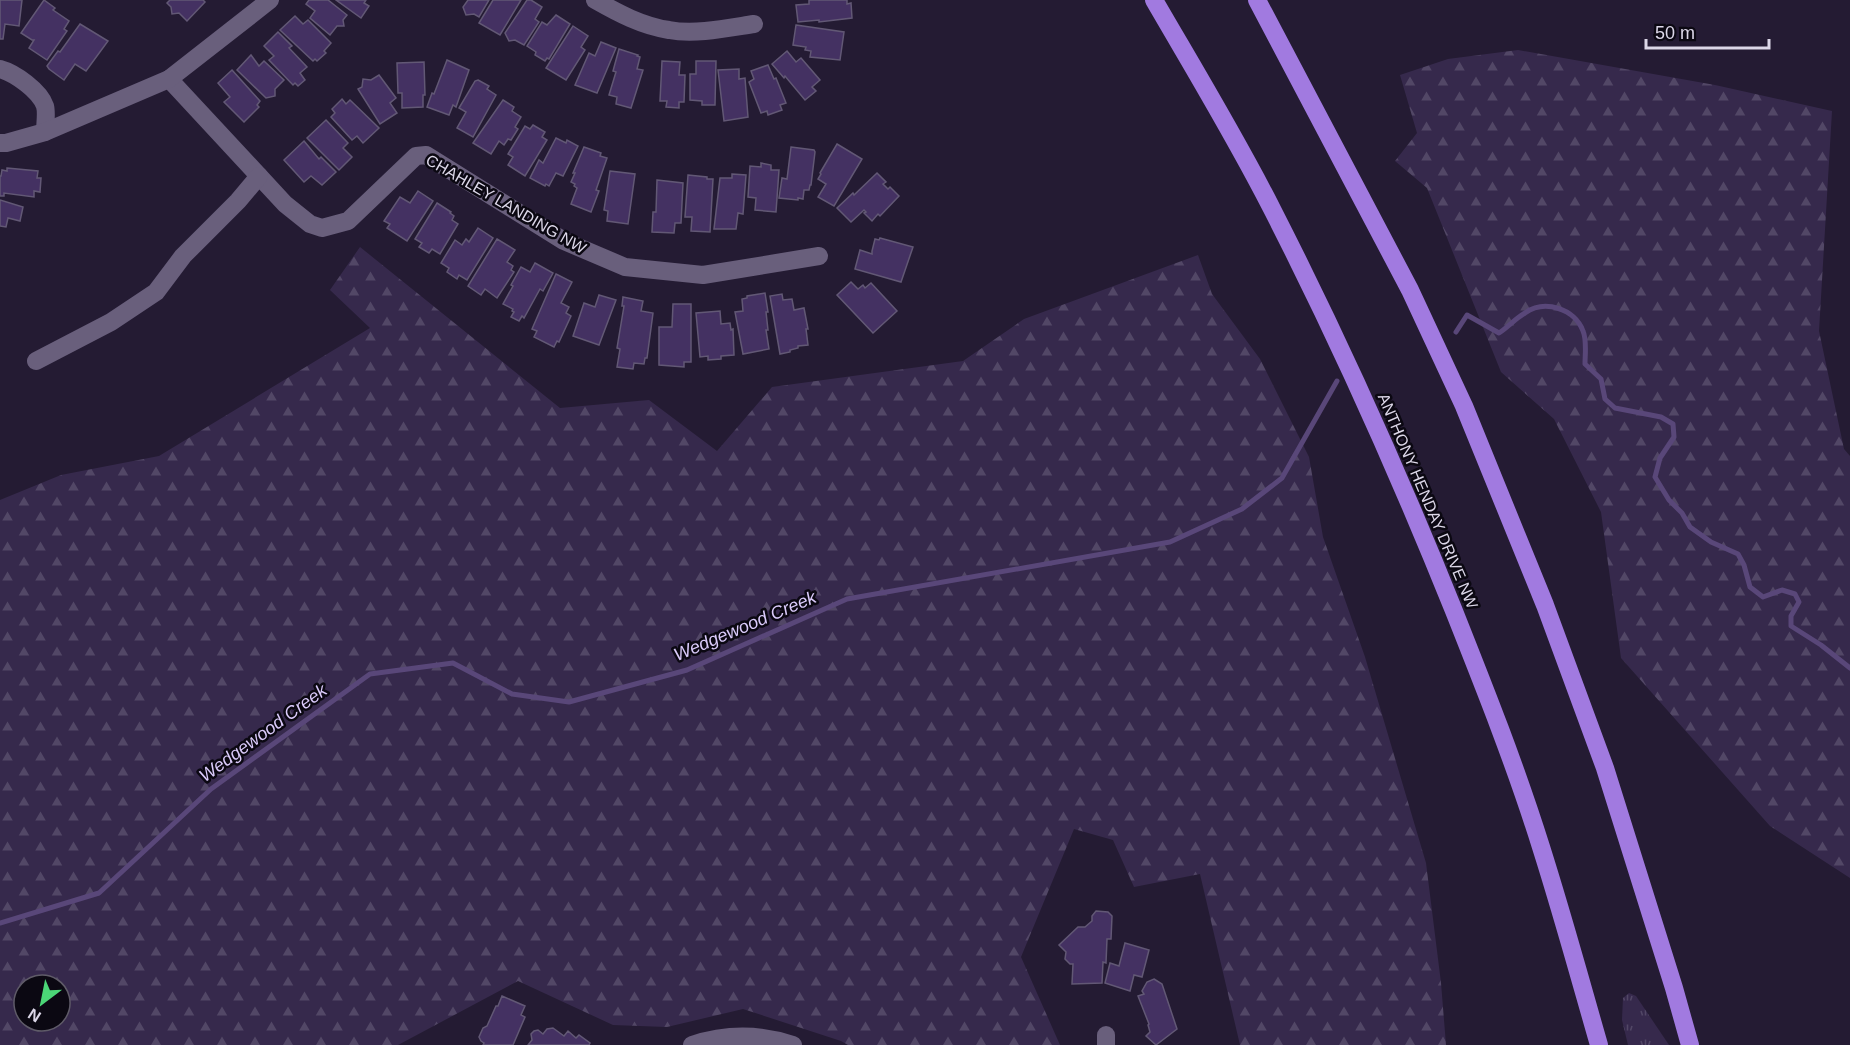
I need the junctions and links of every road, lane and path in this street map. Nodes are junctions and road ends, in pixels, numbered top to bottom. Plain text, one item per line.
1 (270, 0) edge
2 (595, 0) edge
3 (1154, 0) edge
4 (1257, 0) edge
5 (754, 24) dead end
6 (0, 69) edge
7 (169, 79) junction
8 (45, 132) junction
9 (0, 143) edge
10 (260, 176) junction
11 (819, 256) dead end
12 (36, 361) dead end
13 (692, 1045) edge
14 (793, 1045) edge
15 (1599, 1045) edge
16 (1690, 1045) edge

1 - 7 street
2 - 5 street
3 - 15 highway, ANTHONY HENDAY DRIVE NW
4 - 16 highway
6 - 8 street
7 - 8 street
7 - 10 street, CHAHLEY LANDING NW
8 - 9 street
10 - 11 street, CHAHLEY LANDING NW
10 - 12 street
13 - 14 street

